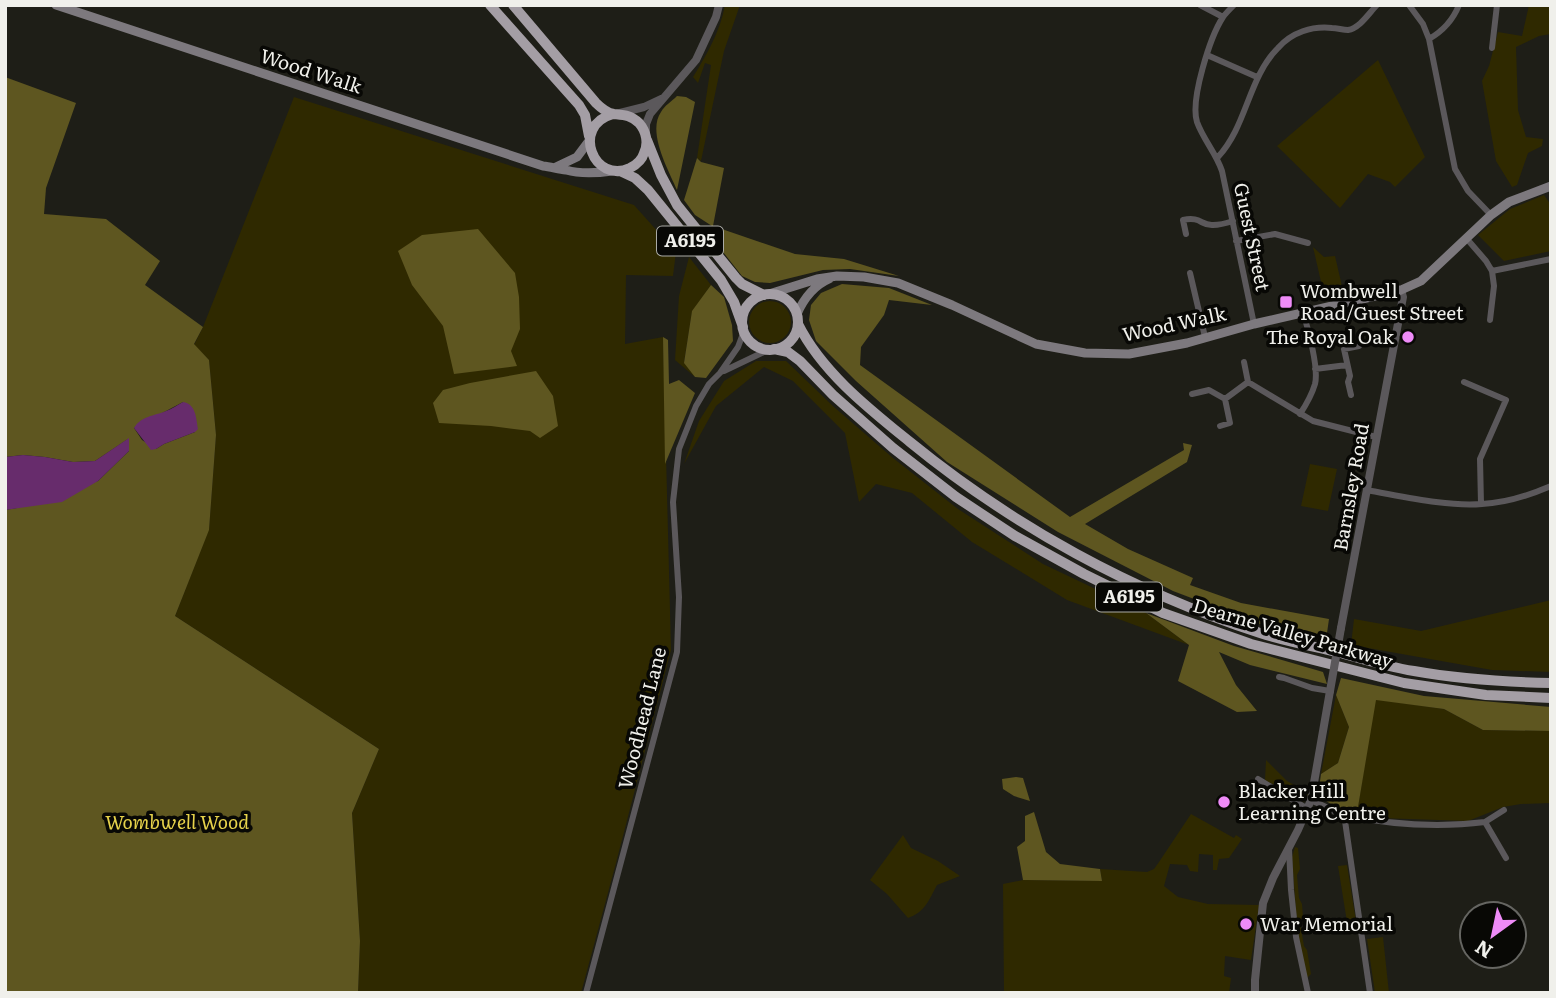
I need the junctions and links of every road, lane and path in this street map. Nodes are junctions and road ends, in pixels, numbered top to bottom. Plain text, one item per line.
1 (56, 5) edge
2 (490, 5) edge
3 (513, 5) edge
4 (719, 5) edge
5 (1200, 5) edge
6 (1234, 5) edge
7 (1377, 5) edge
8 (1409, 5) edge
9 (1459, 5) edge
10 (1497, 5) edge
11 (1223, 17) junction
12 (1429, 39) junction
13 (1492, 48) dead end
14 (1207, 55) junction
15 (1257, 77) junction
16 (664, 97) junction
17 (615, 114) junction
18 (646, 139) junction
19 (589, 140) junction
20 (1217, 157) junction
21 (556, 167) junction
22 (617, 171) junction
23 (1551, 186) edge
24 (1491, 215) junction
25 (1233, 221) junction
26 (1186, 234) dead end
27 (1467, 239) junction
28 (1236, 241) junction
29 (1308, 243) dead end
30 (1551, 259) edge
31 (1492, 271) junction
32 (1190, 273) dead end
33 (837, 276) junction
34 (1401, 290) junction
35 (766, 294) junction
36 (1303, 312) junction
37 (797, 319) junction
38 (1490, 320) dead end
39 (1254, 324) junction
40 (743, 329) junction
41 (1205, 337) junction
42 (1359, 346) dead end
43 (772, 349) junction
44 (1244, 362) dead end
45 (1347, 365) junction
46 (1315, 369) junction
47 (720, 373) junction
48 (1248, 382) junction
49 (1464, 382) dead end
50 (1192, 394) dead end
51 (1351, 395) dead end
52 (1225, 399) junction
53 (1300, 414) junction
54 (1220, 426) dead end
55 (1376, 437) junction
56 (1551, 486) edge
57 (1366, 490) junction
58 (1481, 505) junction
59 (1279, 677) dead end
60 (1551, 683) edge
61 (1330, 691) junction
62 (1551, 698) edge
63 (1258, 779) dead end
64 (1309, 805) junction
65 (1504, 810) dead end
66 (1341, 816) junction
67 (1485, 822) junction
68 (1289, 848) junction
69 (1506, 858) dead end
70 (586, 993) edge
71 (1255, 993) edge
72 (1308, 993) edge
73 (1370, 993) edge

1 - 21 main road, Wood Walk
2 - 19 highway, A6195
3 - 17 highway, A6195
4 - 16 street
5 - 11 street
6 - 11 street, Guest Street
7 - 15 street
8 - 12 street
9 - 12 street
10 - 13 street
11 - 14 street, Guest Street
12 - 24 street
14 - 15 street
14 - 20 street, Guest Street
15 - 20 street
16 - 17 street
16 - 18 street
17 - 18 highway, A6195
17 - 19 highway
18 - 22 highway
18 - 35 highway, A6195
19 - 21 main road
19 - 22 highway, A6195
20 - 25 street, Guest Street
21 - 22 main road, Wood Walk
22 - 40 highway, A6195
23 - 24 main road, Wood Walk
24 - 27 main road, Wood Walk
25 - 26 street
25 - 28 street, Guest Street
27 - 31 street
27 - 34 main road, Wood Walk
28 - 29 street
28 - 39 street, Guest Street
30 - 31 street
31 - 38 street
32 - 41 street
33 - 35 main road, Wood Walk
33 - 37 main road
33 - 41 main road, Wood Walk
34 - 36 main road, Wood Walk
34 - 55 street, Barnsley Road
35 - 37 highway, A6195
35 - 40 highway
36 - 39 main road, Wood Walk
36 - 46 street
37 - 43 highway
37 - 60 highway, Dearne Valley Parkway / A6195
39 - 41 main road, Wood Walk
40 - 43 highway, A6195
40 - 47 street, Woodhead Lane
42 - 45 street
43 - 47 street, Woodhead Lane
43 - 62 highway, Dearne Valley Parkway / A6195
44 - 48 street
45 - 46 street
45 - 51 street
46 - 53 street
47 - 70 street, Woodhead Lane
48 - 52 street
48 - 53 street
49 - 58 street
50 - 52 street
52 - 54 street
53 - 55 street
55 - 57 street, Barnsley Road
56 - 58 street
57 - 58 street
57 - 61 street, Barnsley Road, bridge
59 - 61 street
61 - 64 street, Barnsley Road
63 - 64 street
64 - 66 street
64 - 68 street, Barnsley Road
65 - 67 street
66 - 67 street
66 - 73 street
67 - 69 street
68 - 71 street, Barnsley Road
68 - 72 street

